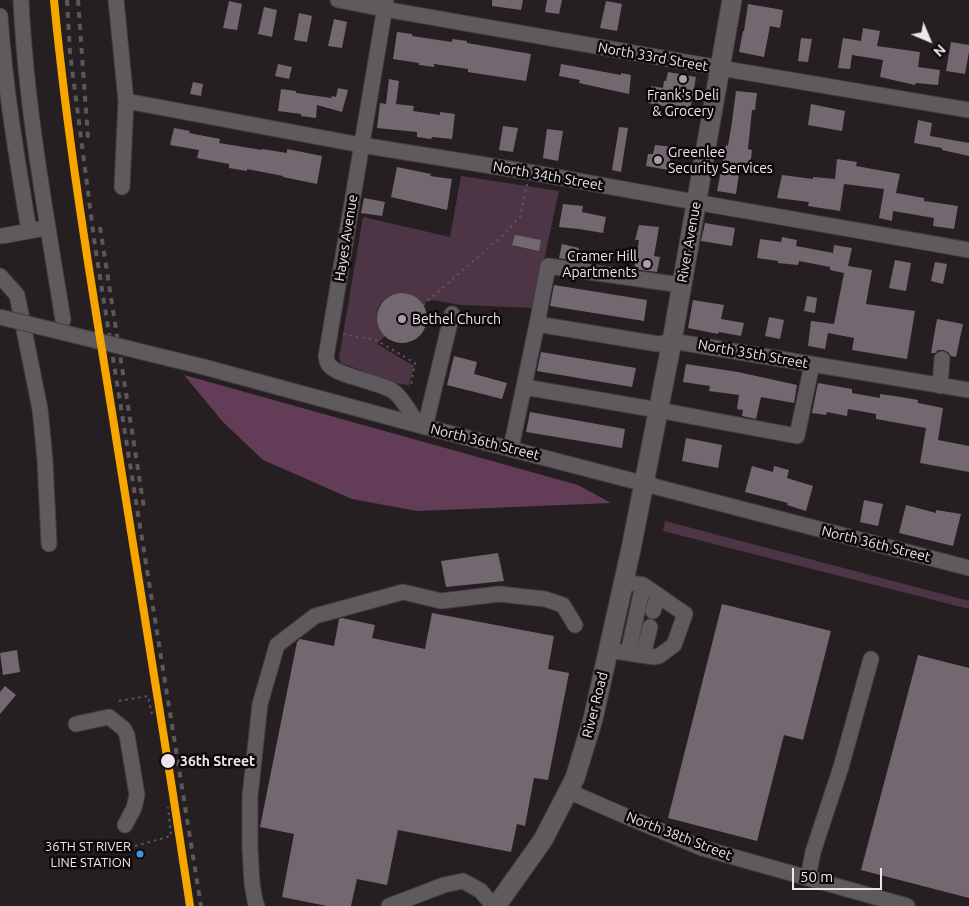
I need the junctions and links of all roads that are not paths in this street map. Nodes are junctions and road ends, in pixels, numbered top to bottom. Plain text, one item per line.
1 (21, 0) edge
2 (116, 0) edge
3 (338, 0) edge
4 (732, 0) edge
5 (385, 5) edge
6 (0, 16) edge
7 (720, 68) junction
8 (126, 101) junction
9 (969, 110) edge
10 (362, 144) junction
11 (122, 187) dead end
12 (696, 202) junction
13 (48, 228) junction
14 (29, 231) junction
15 (1, 235) edge
16 (969, 250) edge
17 (0, 276) edge
18 (682, 286) junction
19 (452, 314) dead end
20 (0, 317) edge
21 (63, 320) dead end
22 (537, 324) junction
23 (672, 341) junction
24 (942, 358) dead end
25 (812, 364) junction
26 (940, 386) junction
27 (524, 387) junction
28 (969, 390) edge
29 (658, 410) junction
30 (421, 426) junction
31 (511, 448) junction
32 (644, 484) junction
33 (49, 544) dead end
34 (969, 568) edge
35 (624, 582) junction
36 (643, 585) junction
37 (658, 595) junction
38 (653, 611) dead end
39 (575, 626) dead end
40 (650, 627) dead end
41 (608, 650) junction
42 (628, 653) junction
43 (643, 655) junction
44 (872, 659) dead end
45 (76, 724) dead end
46 (568, 791) junction
47 (125, 825) dead end
48 (808, 878) junction
49 (872, 901) edge
50 (258, 906) edge
51 (389, 906) edge
52 (495, 906) edge
53 (907, 906) edge

1 - 13 street
2 - 8 street
3 - 5 street, North 33rd Street
4 - 7 main road, River Avenue
5 - 7 street, North 33rd Street
5 - 10 street, Hayes Avenue
6 - 14 street
7 - 9 street, North 33rd Street
7 - 12 main road, River Avenue
8 - 10 street, North 34th Street
8 - 11 street
10 - 12 street, North 34th Street
10 - 30 street, Hayes Avenue
12 - 16 street, North 34th Street
12 - 18 main road, River Avenue
13 - 14 street
13 - 21 street
14 - 15 street
17 - 33 street
18 - 22 street
18 - 23 main road, River Avenue
19 - 30 street
20 - 30 street, North 36th Street, bridge
22 - 23 street, North 35th Street
22 - 27 street
23 - 25 street, North 35th Street
23 - 29 main road, River Avenue
24 - 26 street
25 - 26 street, North 35th Street
25 - 29 street
26 - 28 street, North 35th Street
27 - 29 street
27 - 31 street
29 - 32 main road, River Avenue
30 - 31 street, North 36th Street
31 - 32 street, North 36th Street
32 - 34 street, North 36th Street
32 - 35 main road, River Road
35 - 36 street
35 - 41 main road, River Road
36 - 37 street
36 - 42 street
37 - 38 street
37 - 43 street
39 - 50 street
40 - 43 street
41 - 42 street
41 - 46 main road, River Road
42 - 43 street
44 - 48 street
45 - 47 street
46 - 48 street, North 38th Street
46 - 52 main road, River Road
48 - 49 street, North 38th Street
49 - 53 street, North 38th Street
51 - 52 street

